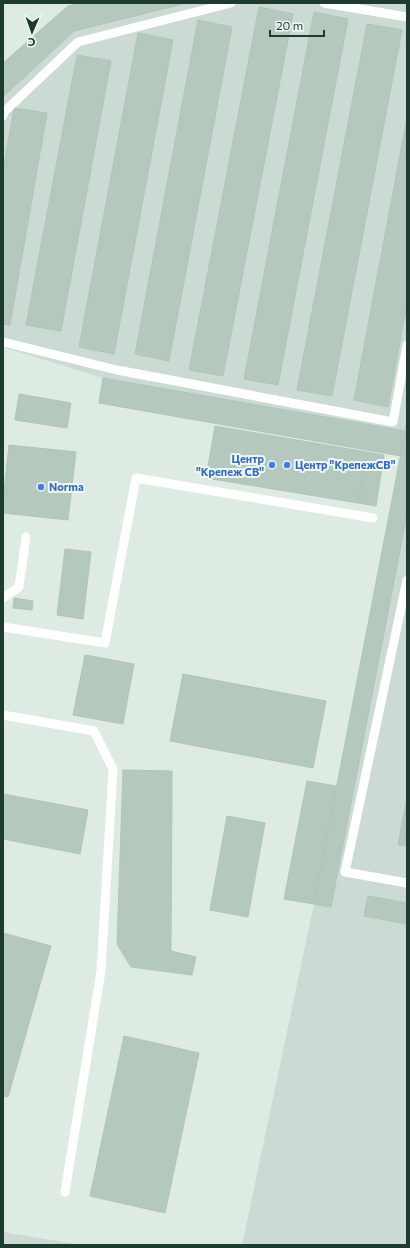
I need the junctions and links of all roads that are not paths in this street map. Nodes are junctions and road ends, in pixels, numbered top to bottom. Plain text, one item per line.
1 (231, 3) edge
2 (324, 3) edge
3 (407, 17) edge
4 (3, 116) edge
5 (3, 342) edge
6 (407, 345) edge
7 (373, 518) dead end
8 (26, 537) dead end
9 (407, 580) edge
10 (3, 598) edge
11 (3, 627) edge
12 (3, 715) edge
13 (407, 883) edge
14 (65, 1192) dead end

1 - 4 lane
2 - 3 lane
5 - 6 lane
7 - 11 lane
8 - 10 lane
9 - 13 lane
12 - 14 lane

